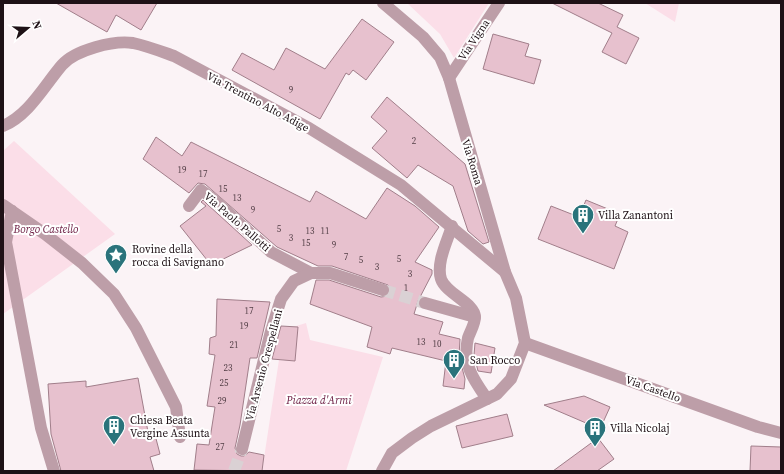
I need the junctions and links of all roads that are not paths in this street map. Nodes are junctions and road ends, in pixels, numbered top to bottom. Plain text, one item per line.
1 (383, 3) edge
2 (499, 3) edge
3 (449, 78) junction
4 (3, 126) edge
5 (189, 206) dead end
6 (8, 208) edge
7 (452, 226) junction
8 (505, 272) junction
9 (312, 273) junction
10 (383, 290) tunnel mouth
11 (425, 304) tunnel mouth
12 (475, 317) junction
13 (525, 343) junction
14 (487, 399) junction
15 (781, 433) edge
16 (180, 437) dead end
17 (242, 449) tunnel mouth
18 (54, 471) edge
19 (382, 471) edge

1 - 3 street, Via Roma
2 - 3 street, Via Vigna
3 - 8 street, Via Roma
4 - 7 street, Via Trentino Alto Adige
5 - 9 street, Via Paolo Pallotti
6 - 16 street
6 - 18 street
7 - 8 street, Via Trentino Alto Adige
7 - 12 street
8 - 13 street, Via Roma
9 - 10 street, Via Arsenio Crespellani
9 - 17 street, Via Arsenio Crespellani
11 - 12 street
12 - 14 street
13 - 14 street
13 - 15 street, Via Castello
14 - 19 street

